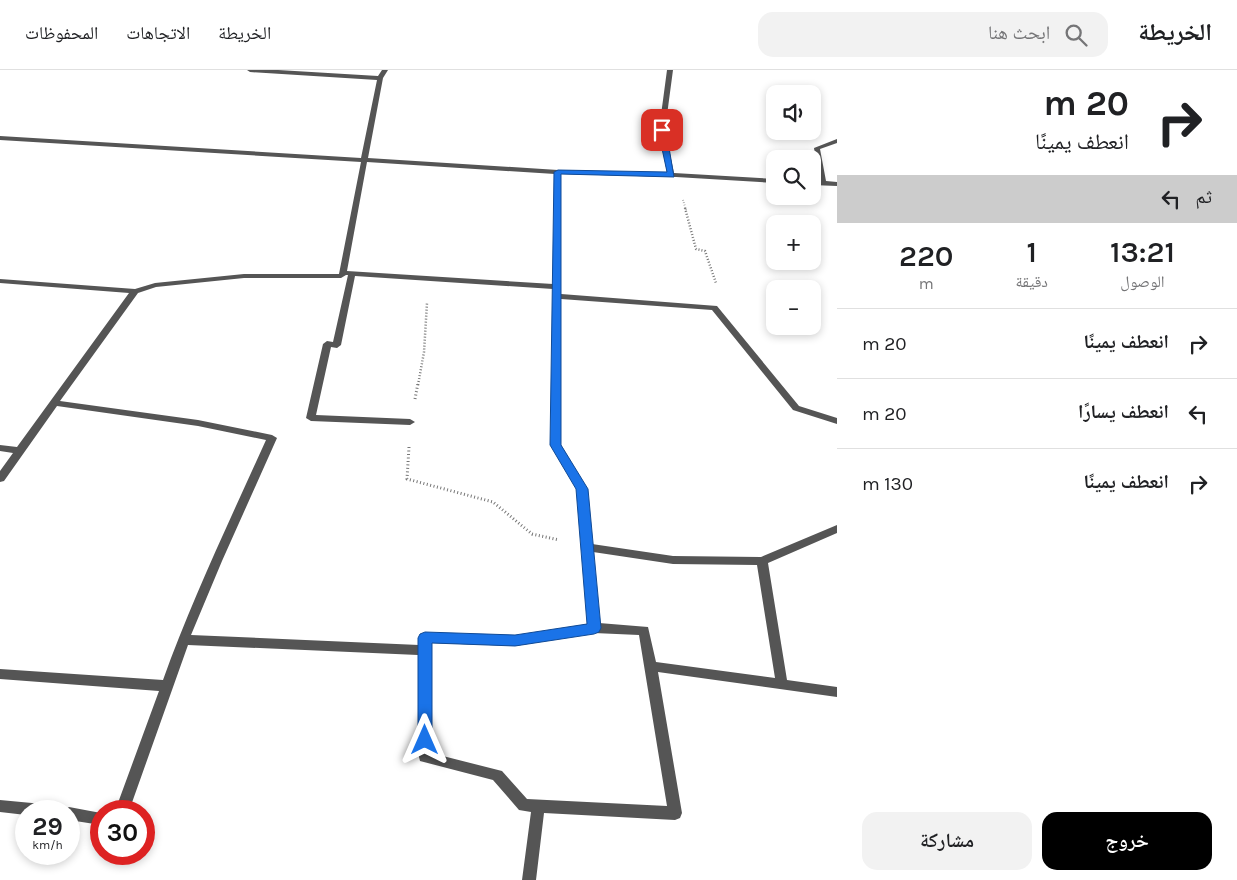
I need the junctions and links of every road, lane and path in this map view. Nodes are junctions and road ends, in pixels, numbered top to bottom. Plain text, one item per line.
1 (250, 70) edge
2 (385, 70) edge
3 (670, 70) edge
4 (380, 78) junction
5 (0, 138) edge
6 (837, 141) edge
7 (364, 161) junction
8 (558, 172) junction
9 (674, 175) junction
10 (766, 180) edge
11 (823, 184) joint
12 (837, 184) edge
13 (348, 273) junction
14 (429, 278) junction
15 (0, 281) edge
16 (135, 291) junction
17 (557, 292) junction
18 (714, 308) junction
19 (54, 403) junction
20 (837, 420) edge
21 (410, 422) junction
22 (0, 448) edge
23 (19, 451) junction
24 (0, 478) edge
25 (837, 529) edge
26 (588, 547) junction
27 (762, 561) junction
28 (594, 628) junction
29 (182, 640) junction
30 (424, 650) junction
31 (652, 666) junction
32 (0, 674) edge
33 (782, 684) junction
34 (167, 686) junction
35 (837, 692) edge
36 (126, 800) edge
37 (0, 806) edge
38 (15, 807) edge
39 (538, 807) junction
40 (529, 880) edge

1 - 4 street
2 - 4 street
3 - 9 street
4 - 7 street
5 - 7 street
6 - 11 street
7 - 8 street
7 - 13 street
8 - 9 street
8 - 17 street
9 - 10 street
9 - 18 path
11 - 12 street
13 - 14 street
13 - 16 street
13 - 21 street
14 - 17 street
14 - 21 path
15 - 16 street
16 - 19 street
17 - 18 street
17 - 26 street
18 - 20 street
19 - 23 street
19 - 29 street
21 - 26 path
22 - 23 street
23 - 24 street
25 - 27 street
26 - 27 street
26 - 28 street
27 - 33 street
28 - 30 street
28 - 31 street
29 - 30 street
29 - 34 street
30 - 39 street
31 - 33 street
31 - 39 street
32 - 34 street
33 - 35 street
34 - 36 street
37 - 38 street
39 - 40 street

